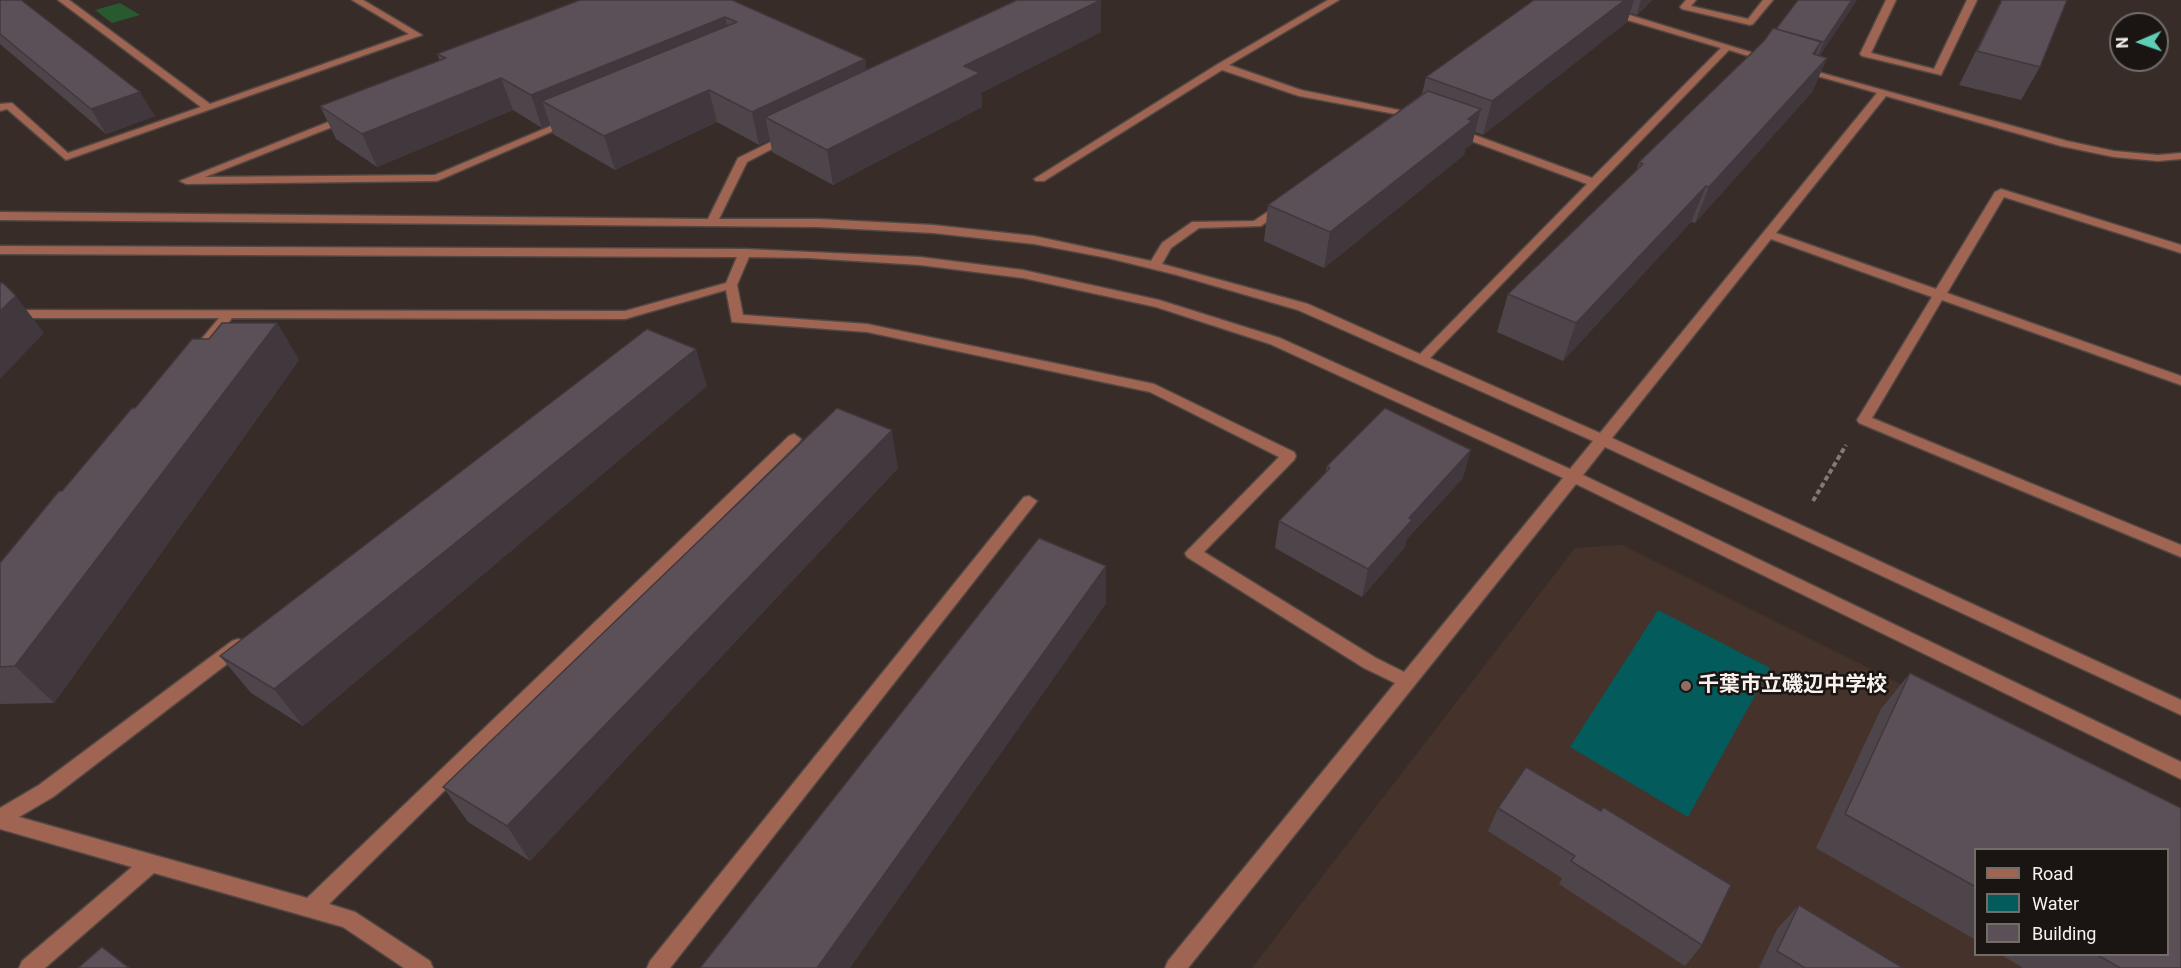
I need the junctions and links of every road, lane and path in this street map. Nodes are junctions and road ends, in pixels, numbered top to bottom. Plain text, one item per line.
1 (63, 0) edge
2 (357, 0) edge
3 (1334, 0) edge
4 (1691, 0) edge
5 (1768, 0) edge
6 (1891, 0) edge
7 (1972, 0) edge
8 (1602, 10) edge
9 (1727, 47) junction
10 (1783, 63) edge
11 (1221, 66) junction
12 (1794, 66) edge
13 (1884, 92) junction
14 (0, 108) edge
15 (209, 108) junction
16 (1410, 109) junction
17 (360, 112) edge
18 (576, 119) edge
19 (1428, 121) edge
20 (1439, 125) edge
21 (1387, 127) edge
22 (794, 134) edge
23 (2181, 156) edge
24 (1040, 179) dead end
25 (1595, 183) junction
26 (1294, 196) edge
27 (0, 216) edge
28 (712, 222) junction
29 (1768, 234) junction
30 (2181, 249) edge
31 (0, 250) edge
32 (746, 253) junction
33 (1155, 266) junction
34 (731, 285) junction
35 (1940, 295) junction
36 (0, 314) edge
37 (229, 314) junction
38 (1421, 360) junction
39 (183, 369) edge
40 (2181, 381) edge
41 (1864, 420) junction
42 (794, 439) dead end
43 (1603, 440) junction
44 (1575, 477) junction
45 (1029, 501) dead end
46 (1810, 506) dead end
47 (2181, 551) edge
48 (254, 634) edge
49 (1408, 682) junction
50 (2181, 708) edge
51 (2181, 771) edge
52 (0, 819) edge
53 (151, 863) junction
54 (311, 908) junction
55 (30, 968) edge
56 (423, 968) edge
57 (657, 968) edge
58 (1175, 968) edge

1 - 15 street
2 - 15 street
3 - 11 street
4 - 5 street
6 - 7 street
8 - 9 street
9 - 10 street
9 - 25 street
11 - 16 street
11 - 24 street
12 - 13 street
13 - 23 street
13 - 29 street
14 - 15 street
16 - 19 street
16 - 21 street
17 - 18 street
20 - 25 street
22 - 28 street
25 - 38 street
26 - 33 street
27 - 28 street
28 - 33 street
29 - 35 street
29 - 43 street
30 - 35 street
31 - 32 street
32 - 34 street
32 - 44 street
33 - 38 street
34 - 37 street
34 - 49 street
35 - 40 street
35 - 41 street
36 - 37 street
37 - 39 street
38 - 43 street
41 - 46 path
41 - 47 street
42 - 54 street
43 - 44 street
43 - 50 street
44 - 49 street
44 - 51 street
45 - 57 street
48 - 52 street
49 - 58 street
52 - 53 street
53 - 54 street
53 - 55 street
54 - 56 street

